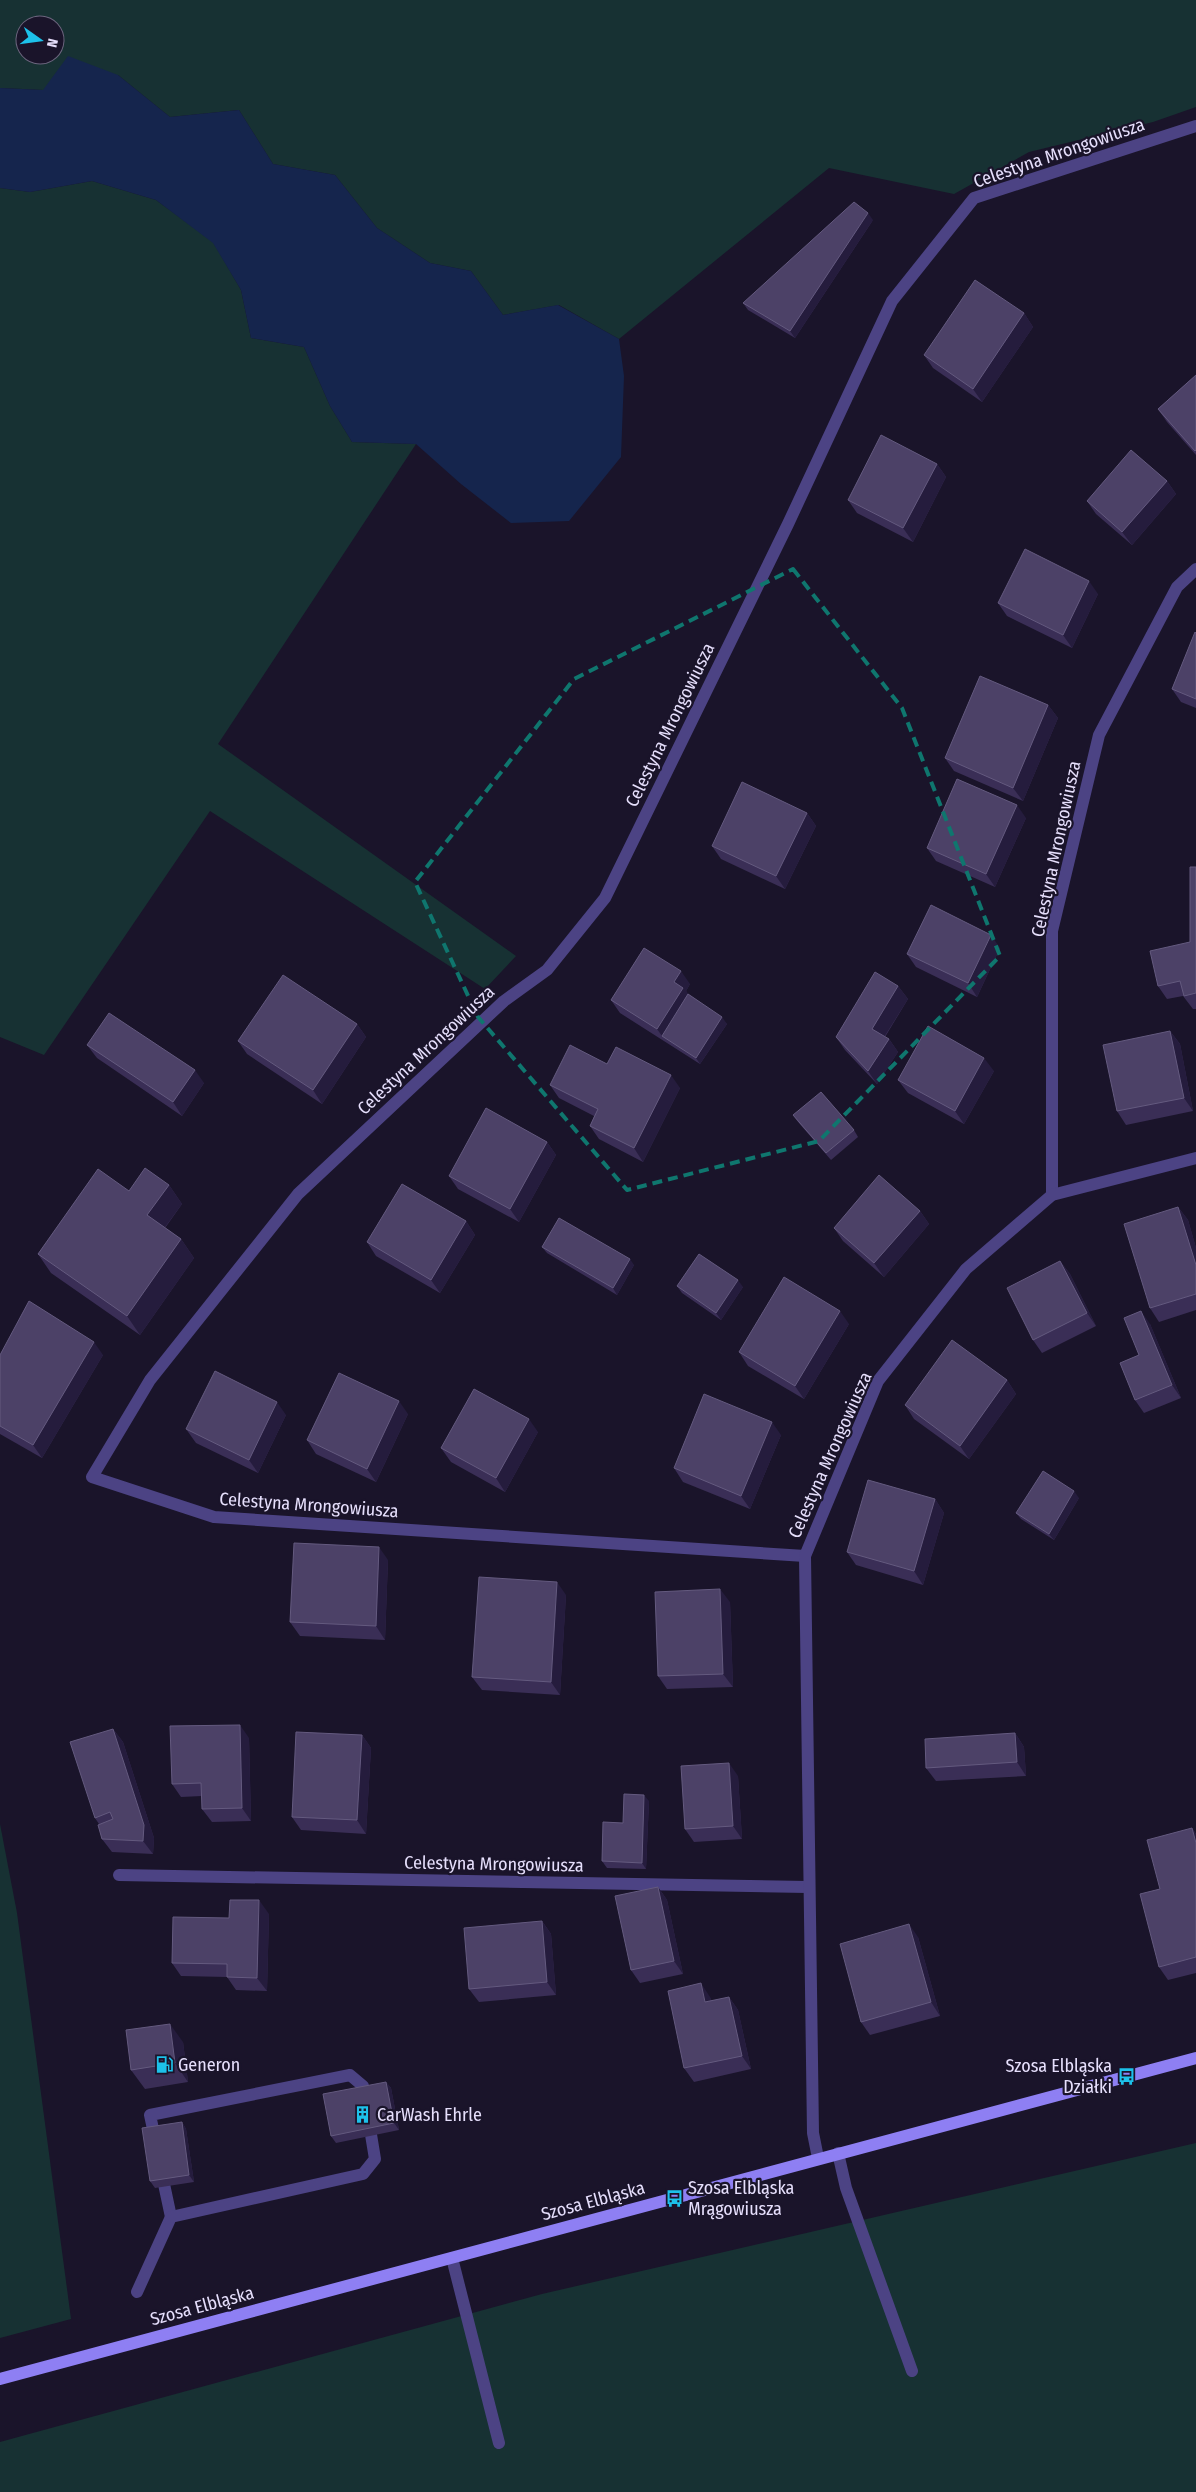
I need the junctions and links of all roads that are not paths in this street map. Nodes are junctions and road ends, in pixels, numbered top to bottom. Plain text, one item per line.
1 (1196, 126) edge
2 (1196, 570) edge
3 (1196, 1158) edge
4 (1052, 1195) junction
5 (805, 1556) junction
6 (119, 1875) dead end
7 (808, 1887) junction
8 (1196, 2058) edge
9 (838, 2153) junction
10 (818, 2158) junction
11 (170, 2217) junction
12 (452, 2258) junction
13 (137, 2292) dead end
14 (912, 2371) dead end
15 (0, 2379) edge
16 (499, 2443) dead end

1 - 5 street, Celestyna Mrongowiusza
2 - 4 street, Celestyna Mrongowiusza
3 - 4 street, Celestyna Mrongowiusza
4 - 5 street, Celestyna Mrongowiusza
5 - 7 street, Celestyna Mrongowiusza
6 - 7 street, Celestyna Mrongowiusza
7 - 10 street, Celestyna Mrongowiusza
8 - 9 main road, Szosa Elbląska
9 - 10 main road, Szosa Elbląska
9 - 14 street
10 - 12 main road, Szosa Elbląska
11 - 11 street
11 - 13 street
12 - 15 main road, Szosa Elbląska
12 - 16 street

